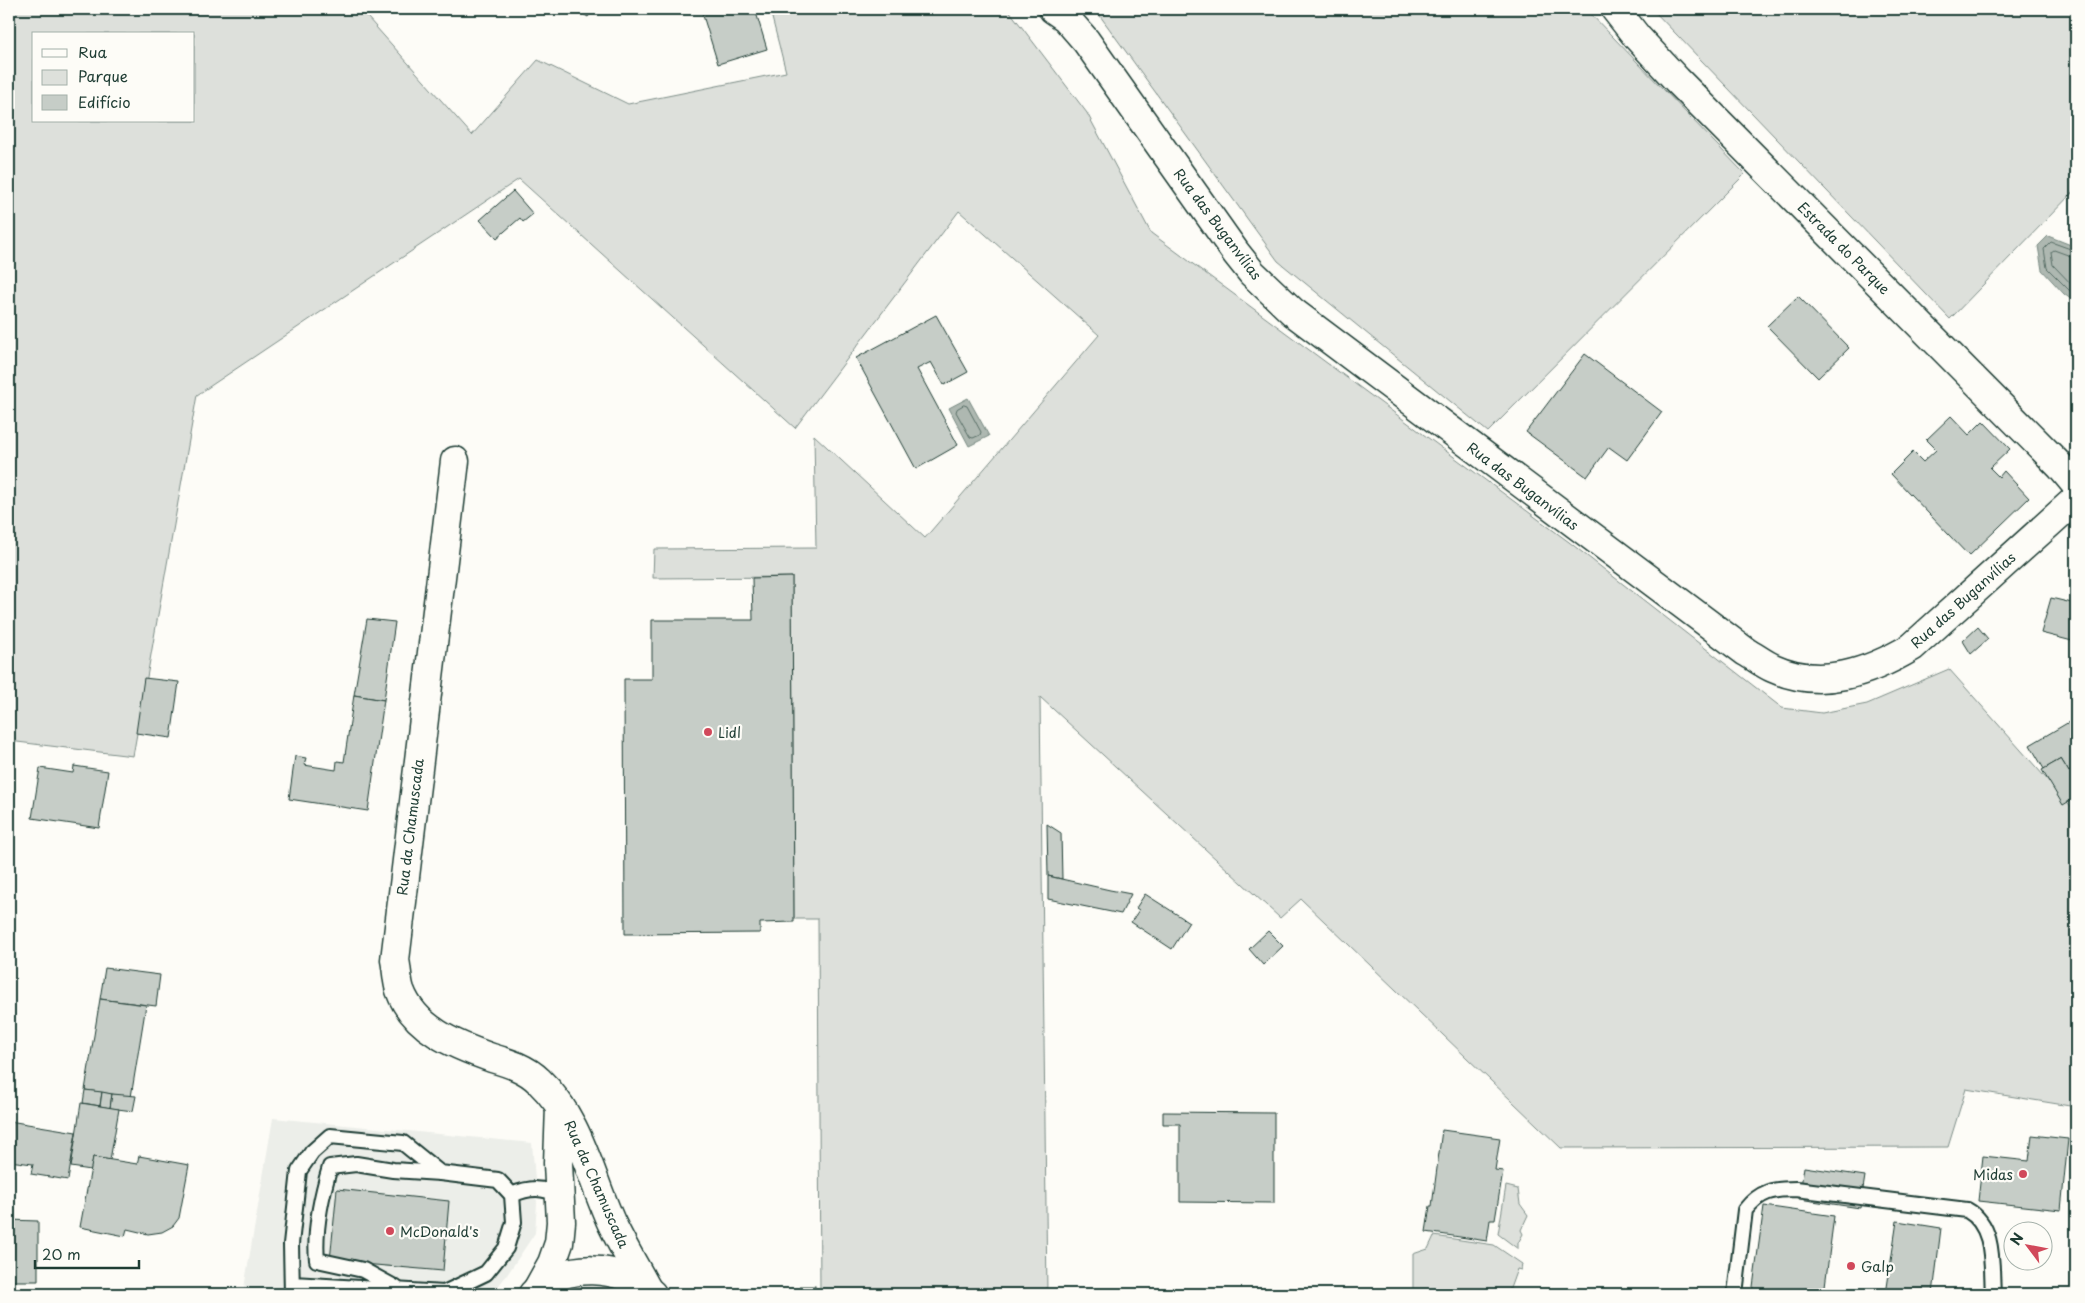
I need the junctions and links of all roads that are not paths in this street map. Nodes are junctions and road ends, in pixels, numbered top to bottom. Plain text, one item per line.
1 (1053, 9) edge
2 (1615, 9) edge
3 (456, 461) dead end
4 (2076, 485) edge
5 (2076, 499) edge
6 (560, 1106) junction
7 (440, 1173) junction
8 (512, 1195) junction
9 (560, 1196) junction
10 (292, 1289) edge
11 (401, 1290) junction
12 (535, 1292) edge
13 (650, 1292) edge
14 (1735, 1294) edge
15 (1993, 1294) edge

1 - 5 street, Rua das Buganvílias
2 - 4 street, Estrada do Parque
3 - 6 street, Rua da Chamuscada
6 - 9 street, Rua da Chamuscada
6 - 13 street, Rua da Chamuscada
7 - 8 lane
7 - 10 lane
7 - 11 lane
8 - 9 lane
8 - 11 lane
9 - 12 street, Rua da Chamuscada
10 - 11 lane
12 - 13 street
14 - 15 lane

